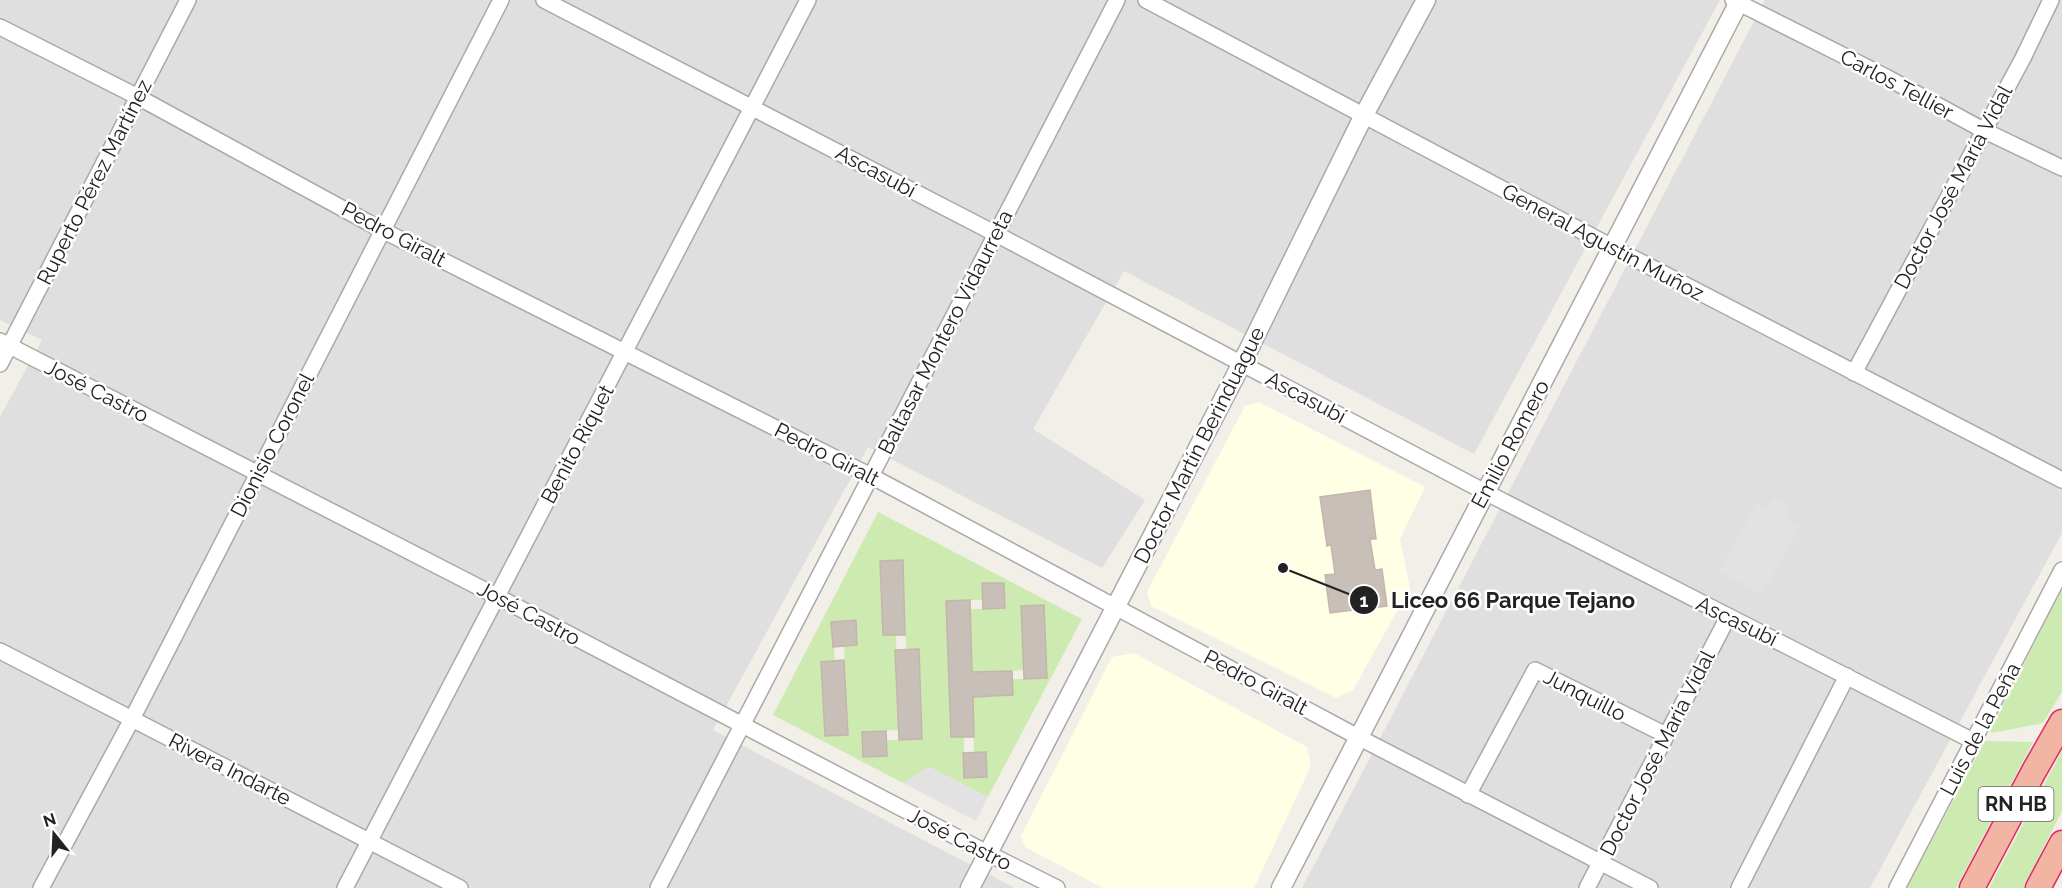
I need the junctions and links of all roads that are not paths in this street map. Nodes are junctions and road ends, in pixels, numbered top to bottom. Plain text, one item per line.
1 (188, 0) edge
2 (501, 0) edge
3 (544, 0) edge
4 (808, 0) edge
5 (1117, 0) edge
6 (1146, 0) edge
7 (1426, 0) edge
8 (2051, 0) edge
9 (1737, 1) edge
10 (0, 27) edge
11 (138, 97) junction
12 (752, 106) junction
13 (1364, 115) junction
14 (1983, 130) junction
15 (2062, 168) edge
16 (382, 230) junction
17 (996, 234) junction
18 (1612, 247) junction
19 (5, 343) edge
20 (626, 351) junction
21 (1242, 363) junction
22 (0, 364) edge
23 (1854, 373) junction
24 (257, 474) junction
25 (871, 476) junction
26 (2062, 480) edge
27 (1485, 492) junction
28 (2062, 570) edge
29 (496, 596) junction
30 (1116, 606) junction
31 (1728, 617) junction
32 (0, 651) edge
33 (1846, 676) junction
34 (132, 719) junction
35 (2062, 722) edge
36 (742, 725) junction
37 (1666, 735) junction
38 (1358, 737) junction
39 (1973, 741) junction
40 (1468, 795) junction
41 (370, 841) junction
42 (2062, 843) edge
43 (987, 854) junction
44 (1600, 862) junction
45 (41, 888) edge
46 (345, 888) edge
47 (460, 888) edge
48 (658, 888) edge
49 (970, 888) edge
50 (1057, 888) edge
51 (1281, 888) edge
52 (1587, 888) edge
53 (1650, 888) edge
54 (1739, 888) edge
55 (1897, 888) edge
56 (1972, 888) edge
57 (2038, 888) edge

1 - 11 street, Ruperto Pérez Martínez
2 - 16 street, Dionisio Coronel
3 - 12 street, Ascasubí
4 - 12 street, Benito Riquet
5 - 17 street, Baltasar Montero Vidaurreta
6 - 13 street, General Agustín Muñoz
7 - 13 street, Doctor Martín Berinduague
8 - 14 street, Doctor José María Vidal
9 - 14 street, Carlos Tellier
9 - 18 street, Emilio Romero
10 - 11 street, Pedro Giralt
11 - 16 street, Pedro Giralt
11 - 19 street, Ruperto Pérez Martínez
12 - 17 street, Ascasubí
12 - 20 street, Benito Riquet
13 - 18 street, General Agustín Muñoz
13 - 21 street, Doctor Martín Berinduague
14 - 15 street, Carlos Tellier
14 - 23 street, Doctor José María Vidal
16 - 20 street, Pedro Giralt
16 - 24 street, Dionisio Coronel
17 - 21 street, Ascasubí
17 - 25 street, Baltasar Montero Vidaurreta
18 - 23 street, General Agustín Muñoz
18 - 27 street, Emilio Romero
19 - 22 street, Ruperto Pérez Martínez
19 - 24 street, José Castro
20 - 25 street, Pedro Giralt
20 - 29 street, Benito Riquet
21 - 27 street, Ascasubí
21 - 30 street, Doctor Martín Berinduague
23 - 26 street, General Agustín Muñoz
24 - 29 street, José Castro
24 - 34 street, Dionisio Coronel
25 - 30 street, Pedro Giralt
25 - 36 street, Baltasar Montero Vidaurreta
27 - 31 street, Ascasubí
27 - 38 street, Emilio Romero
28 - 39 street, Luis de la Peña
29 - 36 street, José Castro
29 - 41 street, Benito Riquet
30 - 38 street, Pedro Giralt
30 - 43 street, Doctor Martín Berinduague
31 - 33 street, Ascasubí
31 - 37 street, Doctor José María Vidal
32 - 34 street, Rivera Indarte
33 - 39 street, Ascasubí
33 - 54 street
34 - 41 street, Rivera Indarte
34 - 45 street, Dionisio Coronel
35 - 56 highway, RN HB
36 - 43 street, José Castro
36 - 48 street, Baltasar Montero Vidaurreta
37 - 40 street, Junquillo
37 - 44 street, Doctor José María Vidal
38 - 40 street, Pedro Giralt
38 - 51 street, Emilio Romero
39 - 55 street, Luis de la Peña
40 - 44 street, Pedro Giralt
41 - 46 street, Benito Riquet
41 - 47 street, Rivera Indarte
42 - 57 highway, RN HB
43 - 49 street, Doctor Martín Berinduague
43 - 50 street, José Castro
44 - 52 street, Doctor José María Vidal
44 - 53 street, Pedro Giralt

